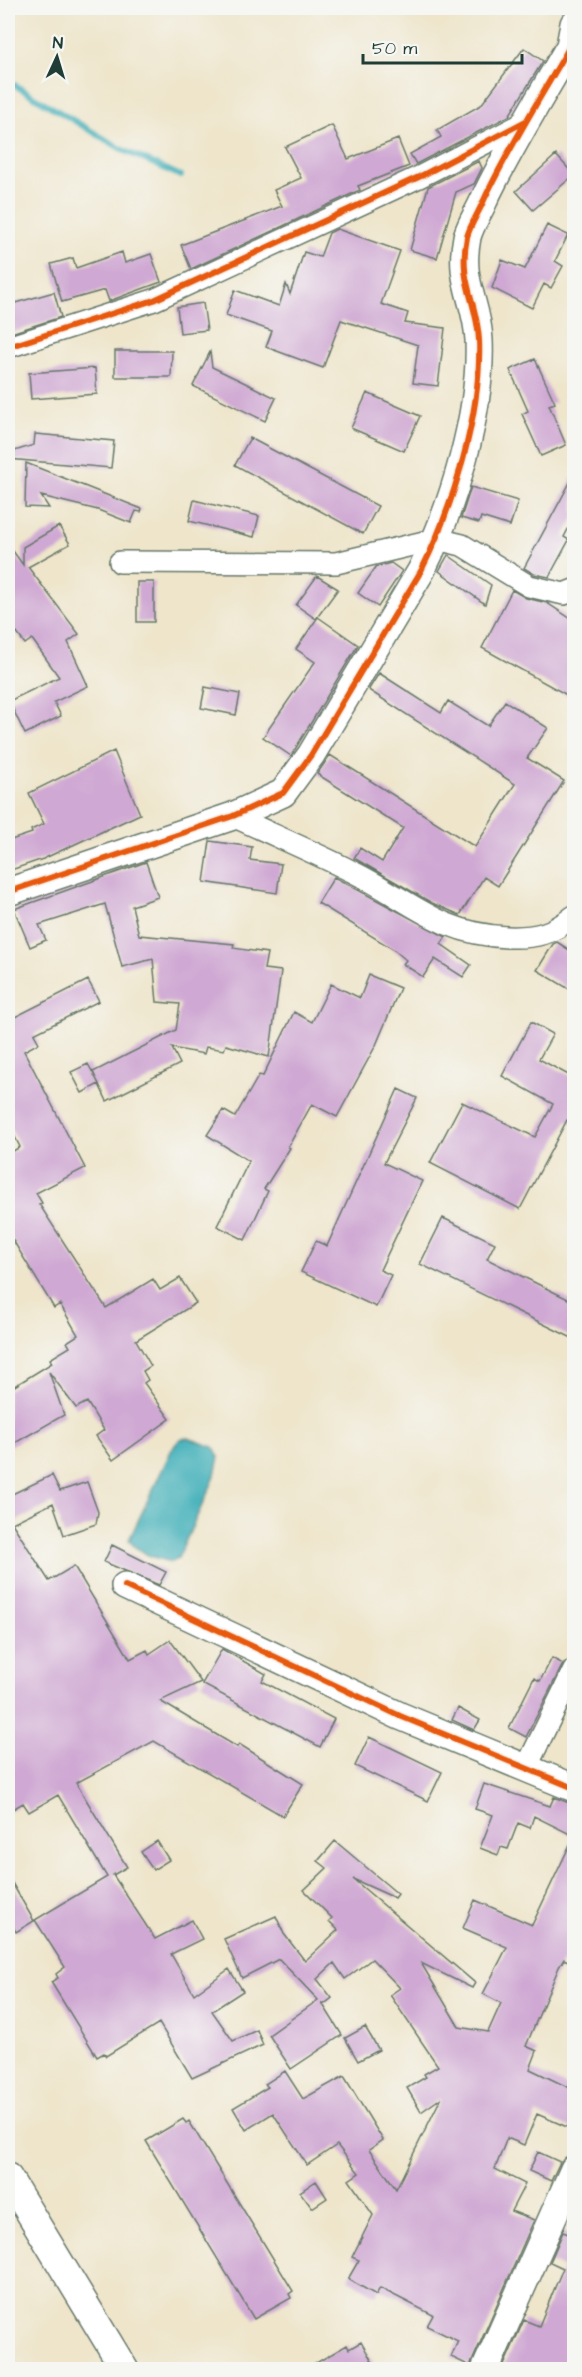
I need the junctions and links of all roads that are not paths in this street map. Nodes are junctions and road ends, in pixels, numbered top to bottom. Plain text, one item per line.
1 (574, 24) edge
2 (528, 121) junction
3 (8, 347) edge
4 (437, 539) junction
5 (120, 562) dead end
6 (574, 590) edge
7 (233, 816) junction
8 (8, 892) edge
9 (574, 916) edge
10 (124, 1586) dead end
11 (574, 1670) edge
12 (526, 1768) junction
13 (574, 1788) edge
14 (574, 2169) edge
15 (8, 2177) edge
16 (125, 2370) edge
17 (485, 2370) edge

1 - 2 street
2 - 3 street
2 - 4 street
4 - 5 street
4 - 6 street
4 - 7 street
7 - 8 street
7 - 9 street
10 - 12 street
11 - 12 street
12 - 13 street
14 - 17 street
15 - 16 street

